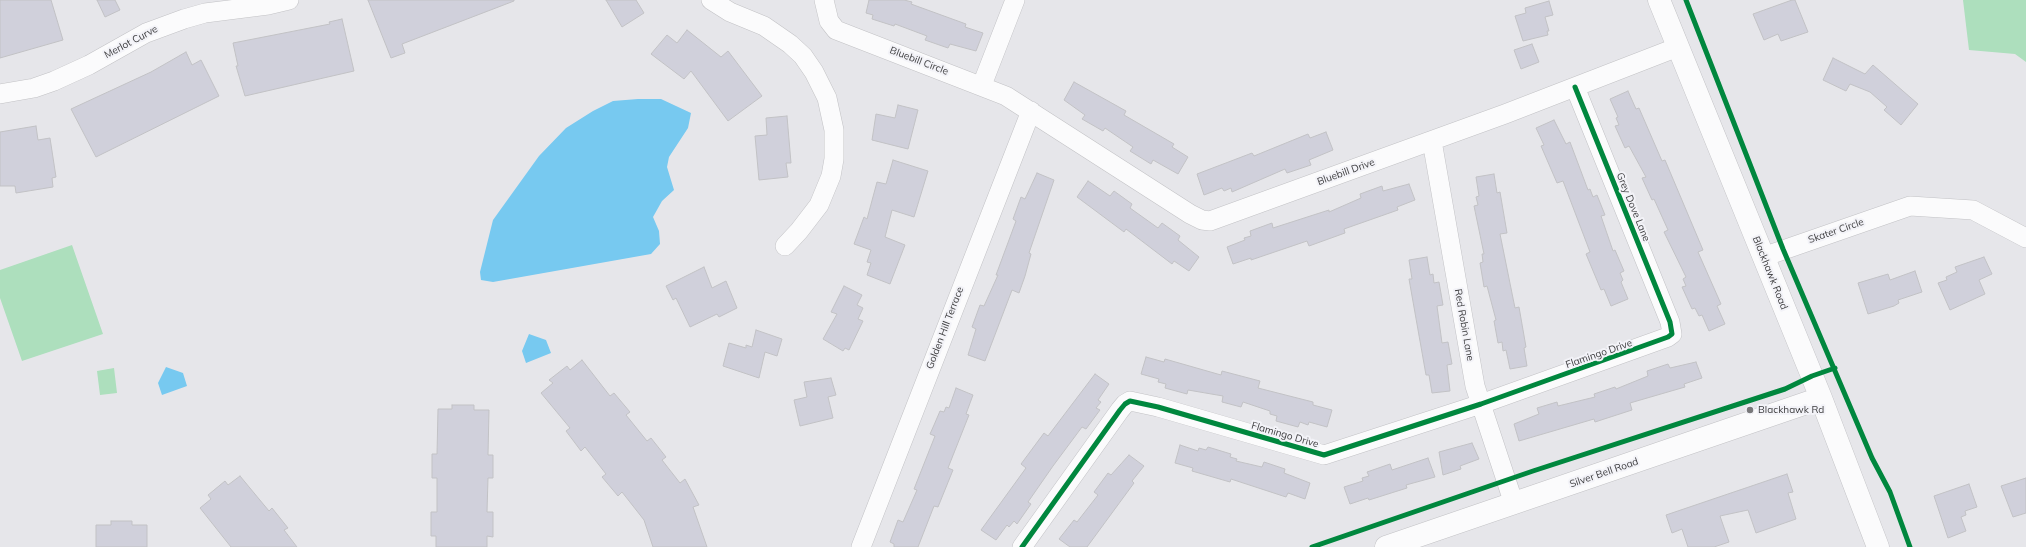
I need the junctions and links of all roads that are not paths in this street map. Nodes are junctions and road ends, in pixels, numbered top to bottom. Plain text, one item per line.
1 (289, 0) edge
2 (711, 0) edge
3 (824, 0) edge
4 (1015, 0) edge
5 (1659, 0) edge
6 (1678, 47) junction
7 (982, 85) junction
8 (1575, 87) junction
9 (0, 94) edge
10 (1031, 110) junction
11 (1432, 141) junction
12 (2026, 238) edge
13 (785, 246) dead end
14 (1763, 257) junction
15 (1672, 334) joint
16 (1821, 398) junction
17 (1481, 404) junction
18 (1514, 504) junction
19 (1424, 541) edge
20 (860, 547) edge
21 (1022, 547) edge
22 (1386, 547) edge
23 (1878, 547) edge

1 - 9 street, Merlot Curve
2 - 13 street
3 - 7 street, Bluebill Circle
4 - 7 street
5 - 6 street, Blackhawk Road
6 - 8 street, Bluebill Drive
6 - 14 street, Blackhawk Road
7 - 10 street, Bluebill Circle
8 - 11 street, Bluebill Drive
8 - 15 street, Grey Dove Lane
10 - 11 street, Bluebill Drive
10 - 20 street, Golden Hill Terrace
11 - 17 street, Red Robin Lane
12 - 14 street, Skater Circle
14 - 16 street, Blackhawk Road
15 - 17 street, Flamingo Drive
16 - 18 street, Silver Bell Road
16 - 23 street, Blackhawk Road
17 - 18 street, Red Robin Lane
17 - 21 street, Flamingo Drive
18 - 19 street, Silver Bell Road
19 - 22 street, Silver Bell Road

